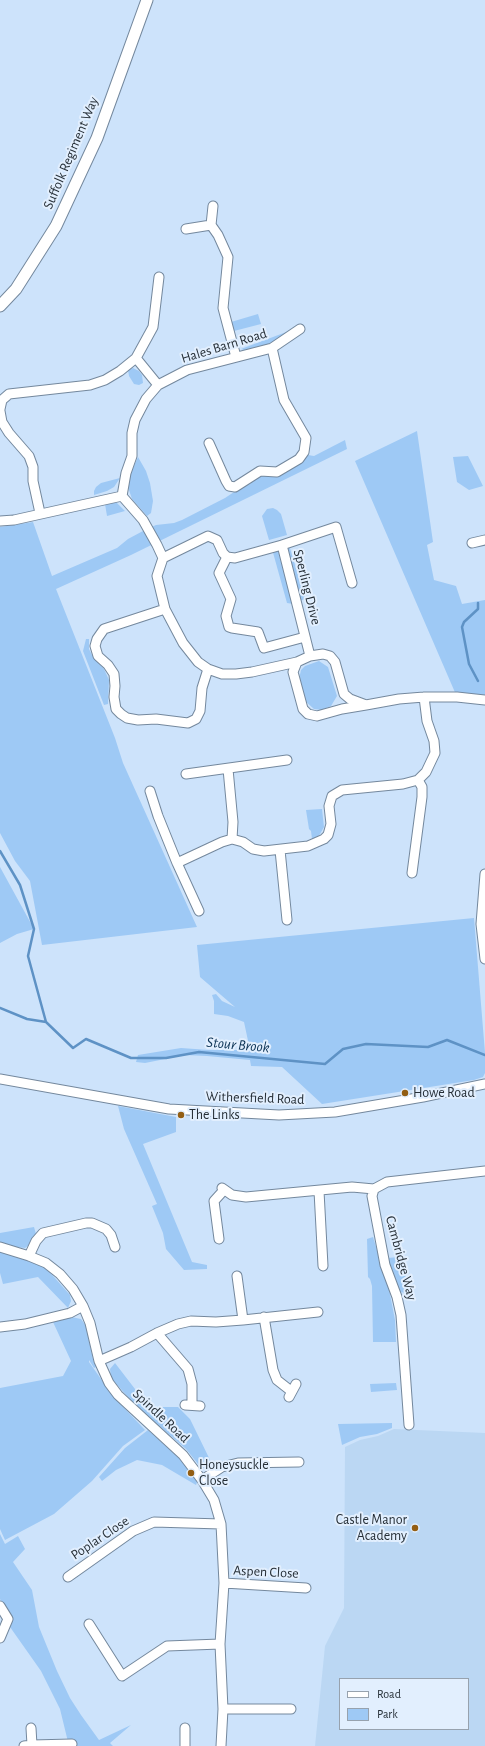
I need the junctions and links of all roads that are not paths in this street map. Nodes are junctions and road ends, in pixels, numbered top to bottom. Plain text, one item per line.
1 (147, 0) edge
2 (213, 206) dead end
3 (211, 224) junction
4 (186, 229) dead end
5 (159, 276) dead end
6 (0, 306) edge
7 (300, 328) dead end
8 (272, 348) junction
9 (236, 357) junction
10 (136, 358) junction
11 (158, 385) junction
12 (0, 410) edge
13 (209, 443) dead end
14 (122, 496) junction
15 (40, 513) junction
16 (0, 521) edge
17 (485, 540) edge
18 (472, 543) dead end
19 (282, 544) junction
20 (227, 557) junction
21 (163, 558) junction
22 (352, 583) dead end
23 (165, 608) junction
24 (305, 637) junction
25 (310, 656) junction
26 (297, 662) junction
27 (208, 669) junction
28 (344, 694) junction
29 (424, 697) junction
30 (485, 700) edge
31 (366, 705) junction
32 (342, 709) junction
33 (287, 760) dead end
34 (228, 769) junction
35 (186, 774) dead end
36 (418, 780) junction
37 (150, 791) dead end
38 (232, 839) junction
39 (280, 850) junction
40 (176, 863) junction
41 (412, 873) dead end
42 (485, 874) edge
43 (199, 911) dead end
44 (287, 920) dead end
45 (485, 959) edge
46 (0, 1079) edge
47 (485, 1084) edge
48 (485, 1171) edge
49 (374, 1189) junction
50 (319, 1191) junction
51 (218, 1238) dead end
52 (0, 1247) edge
53 (115, 1247) dead end
54 (29, 1256) junction
55 (323, 1266) dead end
56 (237, 1276) dead end
57 (83, 1306) junction
58 (318, 1312) dead end
59 (264, 1317) junction
60 (243, 1320) junction
61 (0, 1326) edge
62 (157, 1333) junction
63 (99, 1361) junction
64 (292, 1391) dead end
65 (192, 1405) dead end
66 (408, 1425) dead end
67 (300, 1462) dead end
68 (202, 1480) junction
69 (221, 1524) junction
70 (68, 1577) dead end
71 (224, 1584) junction
72 (306, 1588) dead end
73 (0, 1606) edge
74 (89, 1624) dead end
75 (0, 1638) edge
76 (220, 1644) junction
77 (223, 1709) junction
78 (291, 1709) dead end
79 (31, 1728) dead end
80 (186, 1728) dead end
81 (72, 1744) dead end
82 (28, 1745) edge
83 (185, 1746) edge
84 (221, 1746) edge

1 - 6 main road, Suffolk Regiment Way
2 - 3 street
3 - 4 street
3 - 9 street
5 - 10 street
7 - 8 street, Hales Barn Road
8 - 9 street, Hales Barn Road
8 - 13 street
9 - 11 street, Hales Barn Road
10 - 11 street
10 - 12 street
11 - 14 street, Hales Barn Road
12 - 15 street
14 - 15 street
14 - 21 street
15 - 16 street
17 - 18 street
19 - 20 street, Sperling Drive
19 - 22 street, Sperling Drive
19 - 24 street, Sperling Drive
20 - 21 street
20 - 24 street, Sperling Drive
21 - 23 street
23 - 27 street
23 - 27 street
24 - 25 street, Sperling Drive
25 - 26 street
25 - 28 street
26 - 27 street
26 - 32 street
28 - 31 street
28 - 32 street
29 - 30 street
29 - 31 street
29 - 36 street
31 - 32 street
33 - 34 street
34 - 35 street
34 - 38 street
36 - 39 street
36 - 41 street
37 - 40 street
38 - 39 street
38 - 40 street
39 - 44 street
40 - 43 street
42 - 45 street
46 - 47 street, Withersfield Road
48 - 49 street
49 - 50 street
49 - 66 street, Cambridge Way
50 - 51 street
50 - 55 street
52 - 54 street, Spindle Road
53 - 54 street
54 - 57 street, Spindle Road
56 - 60 street
57 - 61 street
57 - 63 street, Spindle Road
58 - 59 street
59 - 60 street
59 - 64 street
60 - 62 street
62 - 63 street
62 - 65 street
63 - 68 street, Spindle Road
67 - 68 street
68 - 69 street, Spindle Road
69 - 70 street, Poplar Close
69 - 71 street, Spindle Road
71 - 72 street, Aspen Close
71 - 76 street, Spindle Road
73 - 75 street
74 - 76 street
76 - 77 street, Spindle Road
77 - 78 street
77 - 84 street, Spindle Road
79 - 82 street
80 - 83 street
81 - 82 street

